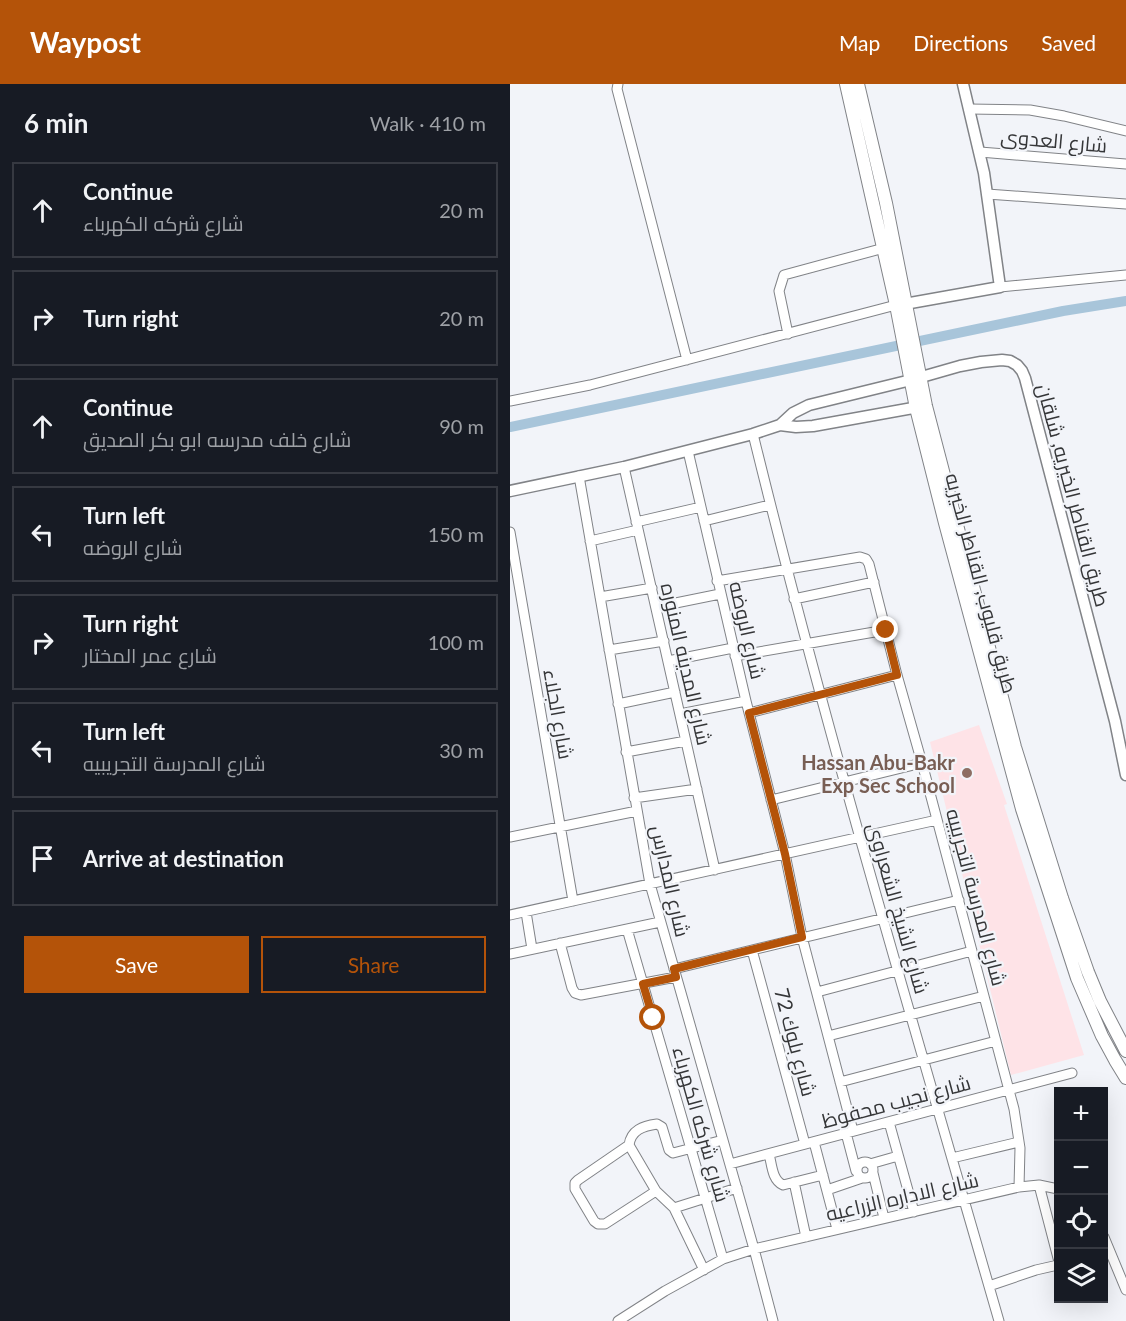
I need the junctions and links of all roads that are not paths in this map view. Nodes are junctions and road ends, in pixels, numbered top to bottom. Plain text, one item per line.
1 (618, 84) edge
2 (846, 84) edge
3 (858, 84) edge
4 (963, 84) edge
5 (969, 109) junction
6 (1126, 131) edge
7 (980, 152) junction
8 (1126, 164) edge
9 (987, 194) junction
10 (1126, 204) edge
11 (884, 248) junction
12 (1126, 275) edge
13 (1000, 287) junction
14 (901, 304) junction
15 (788, 334) junction
16 (687, 360) junction
17 (914, 373) junction
18 (510, 401) edge
19 (921, 407) junction
20 (780, 425) junction
21 (753, 434) junction
22 (688, 451) junction
23 (624, 467) junction
24 (579, 477) junction
25 (510, 491) edge
26 (770, 506) junction
27 (701, 507) junction
28 (704, 521) junction
29 (637, 526) junction
30 (510, 532) edge
31 (590, 541) junction
32 (513, 566) edge
33 (786, 569) junction
34 (717, 581) junction
35 (874, 582) junction
36 (652, 588) junction
37 (720, 594) junction
38 (600, 597) junction
39 (794, 600) junction
40 (656, 607) junction
41 (886, 630) junction
42 (664, 641) junction
43 (806, 644) junction
44 (609, 650) junction
45 (734, 652) junction
46 (668, 661) junction
47 (897, 675) junction
48 (675, 692) junction
49 (819, 695) junction
50 (746, 701) junction
51 (618, 704) junction
52 (749, 713) junction
53 (680, 714) junction
54 (686, 741) junction
55 (626, 752) junction
56 (922, 763) junction
57 (1126, 775) edge
58 (844, 782) junction
59 (697, 789) junction
60 (634, 798) junction
61 (771, 800) junction
62 (637, 811) junction
63 (937, 820) junction
64 (560, 827) junction
65 (510, 837) edge
66 (860, 837) junction
67 (785, 854) junction
68 (715, 870) junction
69 (650, 884) junction
70 (959, 900) junction
71 (573, 901) junction
72 (1057, 901) junction
73 (526, 912) junction
74 (510, 915) edge
75 (883, 918) junction
76 (660, 922) junction
77 (627, 929) junction
78 (802, 937) junction
79 (560, 943) junction
80 (532, 949) junction
81 (752, 950) junction
82 (972, 951) junction
83 (510, 954) edge
84 (898, 970) junction
85 (675, 973) junction
86 (643, 984) junction
87 (817, 992) junction
88 (984, 996) junction
89 (911, 1015) junction
90 (828, 1036) junction
91 (996, 1041) junction
92 (1126, 1051) edge
93 (923, 1060) junction
94 (1072, 1073) dead end
95 (1126, 1078) edge
96 (840, 1082) junction
97 (1009, 1090) junction
98 (938, 1109) junction
99 (889, 1122) junction
100 (849, 1132) junction
101 (723, 1140) junction
102 (1019, 1142) junction
103 (810, 1143) junction
104 (630, 1145) junction
105 (691, 1149) junction
106 (769, 1154) junction
107 (898, 1156) junction
108 (952, 1158) junction
109 (730, 1164) junction
110 (871, 1169) junction
111 (859, 1174) junction
112 (823, 1175) junction
113 (794, 1182) junction
114 (1039, 1185) junction
115 (1019, 1187) junction
116 (737, 1188) junction
117 (1054, 1188) edge
118 (827, 1190) junction
119 (656, 1191) junction
120 (705, 1198) junction
121 (964, 1200) junction
122 (674, 1208) junction
123 (914, 1212) junction
124 (884, 1218) junction
125 (837, 1229) junction
126 (806, 1236) junction
127 (754, 1249) junction
128 (1057, 1249) edge
129 (1108, 1259) edge
130 (723, 1260) junction
131 (1054, 1266) edge
132 (704, 1270) junction
133 (989, 1286) junction
134 (1126, 1290) edge
135 (618, 1321) edge
136 (773, 1321) edge
137 (999, 1321) edge

1 - 16 street
2 - 11 main road, طريق قليوب, القناطر الخيريه
3 - 14 main road, طريق قليوب, القناطر الخيريه
4 - 5 street
5 - 6 street
5 - 7 street
7 - 8 street, شارع العدوى
7 - 9 street
9 - 10 street
9 - 13 street
11 - 14 main road, طريق قليوب, القناطر الخيريه
11 - 15 street
12 - 13 street
13 - 14 street
14 - 15 street
14 - 17 main road, طريق قليوب, القناطر الخيريه
15 - 16 street
16 - 18 street
17 - 19 main road, طريق قليوب, القناطر الخيريه
17 - 20 street, طريق القناطر الخيريه, شلقان
17 - 57 street, طريق القناطر الخيريه, شلقان
19 - 20 street, طريق القناطر الخيريه, شلقان
19 - 72 main road, طريق قليوب, القناطر الخيريه
20 - 21 street, طريق القناطر الخيريه, شلقان
21 - 22 street, طريق القناطر الخيريه, شلقان
21 - 26 street, شارع الشيخ الشعراوى
22 - 23 street, طريق القناطر الخيريه, شلقان
22 - 27 street, شارع الروضه
23 - 24 street, طريق القناطر الخيريه, شلقان
23 - 29 street, شارع المدينه المنوره
24 - 25 street, طريق القناطر الخيريه, شلقان
24 - 31 street, شارع المدارس
26 - 28 street
26 - 33 street, شارع الشيخ الشعراوى
27 - 28 street, شارع الروضه
27 - 29 street
28 - 34 street, شارع الروضه
29 - 31 street
29 - 36 street, شارع المدينه المنوره
30 - 32 street, شارع الجلاء
31 - 38 street, شارع المدارس
32 - 64 street, شارع الجلاء
33 - 34 street, شارع المدرسة التجريبيه
33 - 35 street, شارع المدرسة التجريبيه
33 - 39 street, شارع الشيخ الشعراوى
34 - 37 street, شارع الروضه
35 - 39 street
35 - 41 street, شارع المدرسة التجريبيه
36 - 38 street
36 - 40 street, شارع المدينه المنوره
37 - 40 street
37 - 45 street, شارع الروضه
38 - 44 street, شارع المدارس
39 - 43 street, شارع الشيخ الشعراوى
40 - 42 street, شارع المدينه المنوره
41 - 43 street
41 - 47 street, شارع المدرسة التجريبيه
42 - 44 street
42 - 46 street, شارع المدينه المنوره
43 - 45 street
43 - 49 street, شارع الشيخ الشعراوى
44 - 51 street, شارع المدارس
45 - 46 street
45 - 50 street, شارع الروضه
46 - 48 street, شارع المدينه المنوره
47 - 49 street
47 - 56 street, شارع المدرسة التجريبيه
48 - 51 street
48 - 53 street, شارع المدينه المنوره
49 - 52 street
49 - 58 street, شارع الشيخ الشعراوى
50 - 52 street, شارع الروضه
50 - 53 street
51 - 55 street, شارع المدارس
52 - 61 street, شارع الروضه
53 - 54 street, شارع المدينه المنوره
54 - 55 street
54 - 59 street, شارع المدينه المنوره
55 - 60 street, شارع المدارس
56 - 58 street
56 - 63 street, شارع المدرسة التجريبيه
58 - 61 street
58 - 66 street, شارع الشيخ الشعراوى
59 - 60 street
59 - 68 street, شارع المدينه المنوره
60 - 62 street, شارع المدارس
61 - 67 street, شارع الروضه
62 - 64 street
62 - 69 street, شارع المدارس
63 - 66 street
63 - 70 street, شارع المدرسة التجريبيه
64 - 65 street
64 - 71 street, شارع الجلاء
66 - 67 street
66 - 75 street, شارع الشيخ الشعراوى
67 - 68 street
67 - 78 street, شارع الروضه
68 - 69 street
69 - 71 street
69 - 76 street, شارع المدارس
70 - 75 street
70 - 82 street, شارع المدرسة التجريبيه
71 - 73 street
72 - 92 main road, طريق قليوب, القناطر الخيريه
72 - 95 main road, طريق قليوب, القناطر الخيريه
73 - 74 street
73 - 80 street
75 - 78 street
75 - 84 street, شارع الشيخ الشعراوى
76 - 77 street
76 - 85 street, شارع المدارس
77 - 79 street
77 - 86 street, شارع شركه الكهرباء
78 - 81 street
78 - 87 street, شارع الروضه
79 - 80 street
79 - 86 street
80 - 83 street
81 - 85 street
81 - 103 street, شارع بلوك 72
82 - 84 street
82 - 88 street, شارع المدرسة التجريبيه
84 - 87 street
84 - 89 street, شارع الشيخ الشعراوى
85 - 86 street
85 - 101 street, شارع المدارس
86 - 105 street, شارع شركه الكهرباء
87 - 90 street, شارع الروضه
88 - 89 street
88 - 91 street, شارع المدرسة التجريبيه
89 - 90 street
89 - 93 street, شارع الشيخ الشعراوى
90 - 96 street, شارع الروضه
91 - 93 street
91 - 97 street, شارع المدرسة التجريبيه
93 - 96 street
93 - 98 street, شارع الشيخ الشعراوى
94 - 97 street, شارع نجيب محفوظ
96 - 100 street, شارع الروضه
97 - 98 street, شارع نجيب محفوظ
97 - 102 street, شارع المدرسة التجريبيه
98 - 99 street, شارع نجيب محفوظ
98 - 108 street, شارع الشيخ الشعراوى
99 - 100 street, شارع نجيب محفوظ
99 - 107 street
100 - 103 street, شارع نجيب محفوظ
100 - 111 street, شارع الروضه
101 - 105 street
101 - 109 street, شارع المدارس
102 - 108 street
102 - 115 street, شارع المدرسة التجريبيه
103 - 106 street, شارع نجيب محفوظ
103 - 112 street, شارع بلوك 72
104 - 105 street
104 - 119 street
104 - 119 street
105 - 120 street, شارع شركه الكهرباء
106 - 109 street, شارع نجيب محفوظ
106 - 113 street
107 - 110 street
107 - 123 street
108 - 121 street, شارع الشيخ الشعراوى
109 - 116 street, شارع المدارس
110 - 111 street
110 - 111 street
110 - 124 street
111 - 118 street
112 - 113 street
112 - 118 street, شارع بلوك 72
113 - 126 street
114 - 115 street, شارع الاداره الزراعيه
114 - 117 street, شارع الاداره الزراعيه
114 - 128 street
115 - 121 street, شارع الاداره الزراعيه
116 - 120 street
116 - 127 street, شارع المدارس
118 - 125 street, شارع بلوك 72
119 - 122 street
120 - 122 street
120 - 130 street, شارع شركه الكهرباء
121 - 123 street, شارع الاداره الزراعيه
121 - 133 street, شارع الشيخ الشعراوى
122 - 132 street
123 - 124 street, شارع الاداره الزراعيه
124 - 125 street, شارع الاداره الزراعيه
125 - 126 street, شارع الاداره الزراعيه
126 - 127 street, شارع الاداره الزراعيه
127 - 130 street, شارع الاداره الزراعيه
127 - 136 street, شارع المدارس
129 - 134 street
130 - 132 street, شارع الاداره الزراعيه
131 - 133 street
132 - 135 street, شارع الاداره الزراعيه
133 - 137 street, شارع الشيخ الشعراوى

